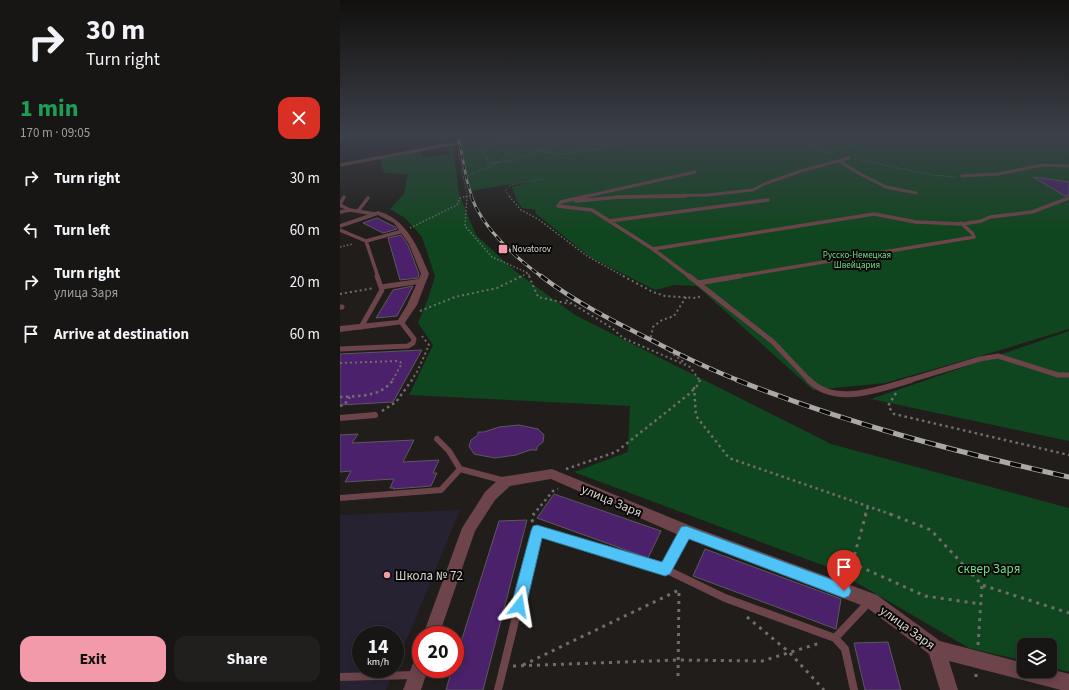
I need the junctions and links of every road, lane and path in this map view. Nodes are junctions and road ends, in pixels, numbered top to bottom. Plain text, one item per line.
1 (462, 167) edge
2 (488, 167) edge
3 (818, 167) edge
4 (849, 167) edge
5 (894, 167) edge
6 (1032, 167) edge
7 (694, 172) dead end
8 (962, 176) joint
9 (464, 178) junction
10 (543, 179) dead end
11 (916, 193) dead end
12 (344, 196) dead end
13 (467, 196) junction
14 (368, 198) dead end
15 (1069, 198) edge
16 (768, 200) dead end
17 (565, 201) junction
18 (340, 204) edge
19 (350, 210) junction
20 (358, 211) junction
21 (340, 212) edge
22 (375, 214) junction
23 (610, 221) junction
24 (961, 223) junction
25 (340, 226) edge
26 (340, 230) edge
27 (403, 231) junction
28 (366, 241) junction
29 (653, 249) junction
30 (528, 273) junction
31 (422, 280) junction
32 (698, 283) junction
33 (381, 287) junction
34 (709, 291) junction
35 (340, 294) edge
36 (686, 297) junction
37 (566, 300) dead end
38 (571, 305) junction
39 (402, 321) junction
40 (361, 327) junction
41 (340, 329) edge
42 (422, 335) dead end
43 (340, 349) edge
44 (340, 363) edge
45 (689, 366) junction
46 (1069, 375) edge
47 (903, 382) junction
48 (694, 388) junction
49 (340, 397) edge
50 (350, 397) junction
51 (340, 406) edge
52 (375, 415) joint
53 (340, 418) edge
54 (437, 439) dead end
55 (1069, 455) edge
56 (460, 469) junction
57 (552, 474) junction
58 (506, 481) junction
59 (571, 482) junction
60 (340, 498) edge
61 (868, 506) junction
62 (537, 531) junction
63 (686, 531) junction
64 (852, 563) junction
65 (665, 569) junction
66 (681, 577) junction
67 (982, 585) junction
68 (679, 590) junction
69 (844, 591) junction
70 (871, 601) junction
71 (981, 604) junction
72 (742, 613) dead end
73 (1069, 613) edge
74 (434, 626) edge
75 (835, 638) junction
76 (936, 649) junction
77 (789, 652) junction
78 (976, 659) junction
79 (678, 660) junction
80 (504, 666) junction
81 (522, 666) junction
82 (412, 676) edge
83 (678, 676) dead end
84 (340, 677) edge
85 (976, 680) dead end
86 (1069, 683) edge
87 (498, 690) edge
88 (824, 690) edge
89 (854, 690) edge
90 (949, 690) edge

1 - 9 path
2 - 9 path
3 - 17 lane
4 - 11 lane
5 - 8 path
6 - 8 lane
7 - 17 lane
9 - 13 path
10 - 36 path
12 - 18 lane
13 - 27 path
13 - 30 path
14 - 20 lane
15 - 24 lane
16 - 23 lane
17 - 23 lane
18 - 19 lane
19 - 20 lane
19 - 21 lane
20 - 22 lane
22 - 25 street
22 - 27 street
23 - 29 lane
24 - 29 lane
24 - 32 lane
26 - 28 lane
27 - 28 lane
27 - 31 street
28 - 33 lane
29 - 32 lane
30 - 38 path
30 - 39 path
31 - 33 lane
31 - 39 street
32 - 34 lane
33 - 35 path
33 - 40 lane
34 - 36 path
34 - 47 lane
36 - 45 path
37 - 38 path
38 - 45 path
39 - 40 street
39 - 43 lane
40 - 41 street
42 - 52 path
44 - 50 path
45 - 48 path
46 - 47 lane
47 - 55 path
48 - 57 path
48 - 61 path
49 - 50 path
50 - 51 path
52 - 53 lane
54 - 56 lane
56 - 58 lane
56 - 60 lane
57 - 58 street
57 - 59 street, улица Заря
58 - 74 street
59 - 62 path
59 - 63 street, улица Заря
61 - 64 path
61 - 67 path
62 - 65 lane
62 - 80 lane
63 - 65 lane
63 - 69 street, улица Заря
64 - 69 path
64 - 71 path
65 - 66 lane
66 - 68 path
66 - 75 lane
67 - 71 path
67 - 73 path
68 - 79 path
68 - 81 path
69 - 70 street, улица Заря
70 - 75 lane
70 - 76 street, улица Заря
71 - 78 path
72 - 77 path
75 - 77 path
75 - 89 lane
76 - 78 street, улица Заря
76 - 90 street
77 - 79 path
77 - 88 path
78 - 85 path
78 - 86 street, улица Заря
79 - 81 path
79 - 83 path
80 - 81 path
80 - 87 lane
82 - 84 lane

